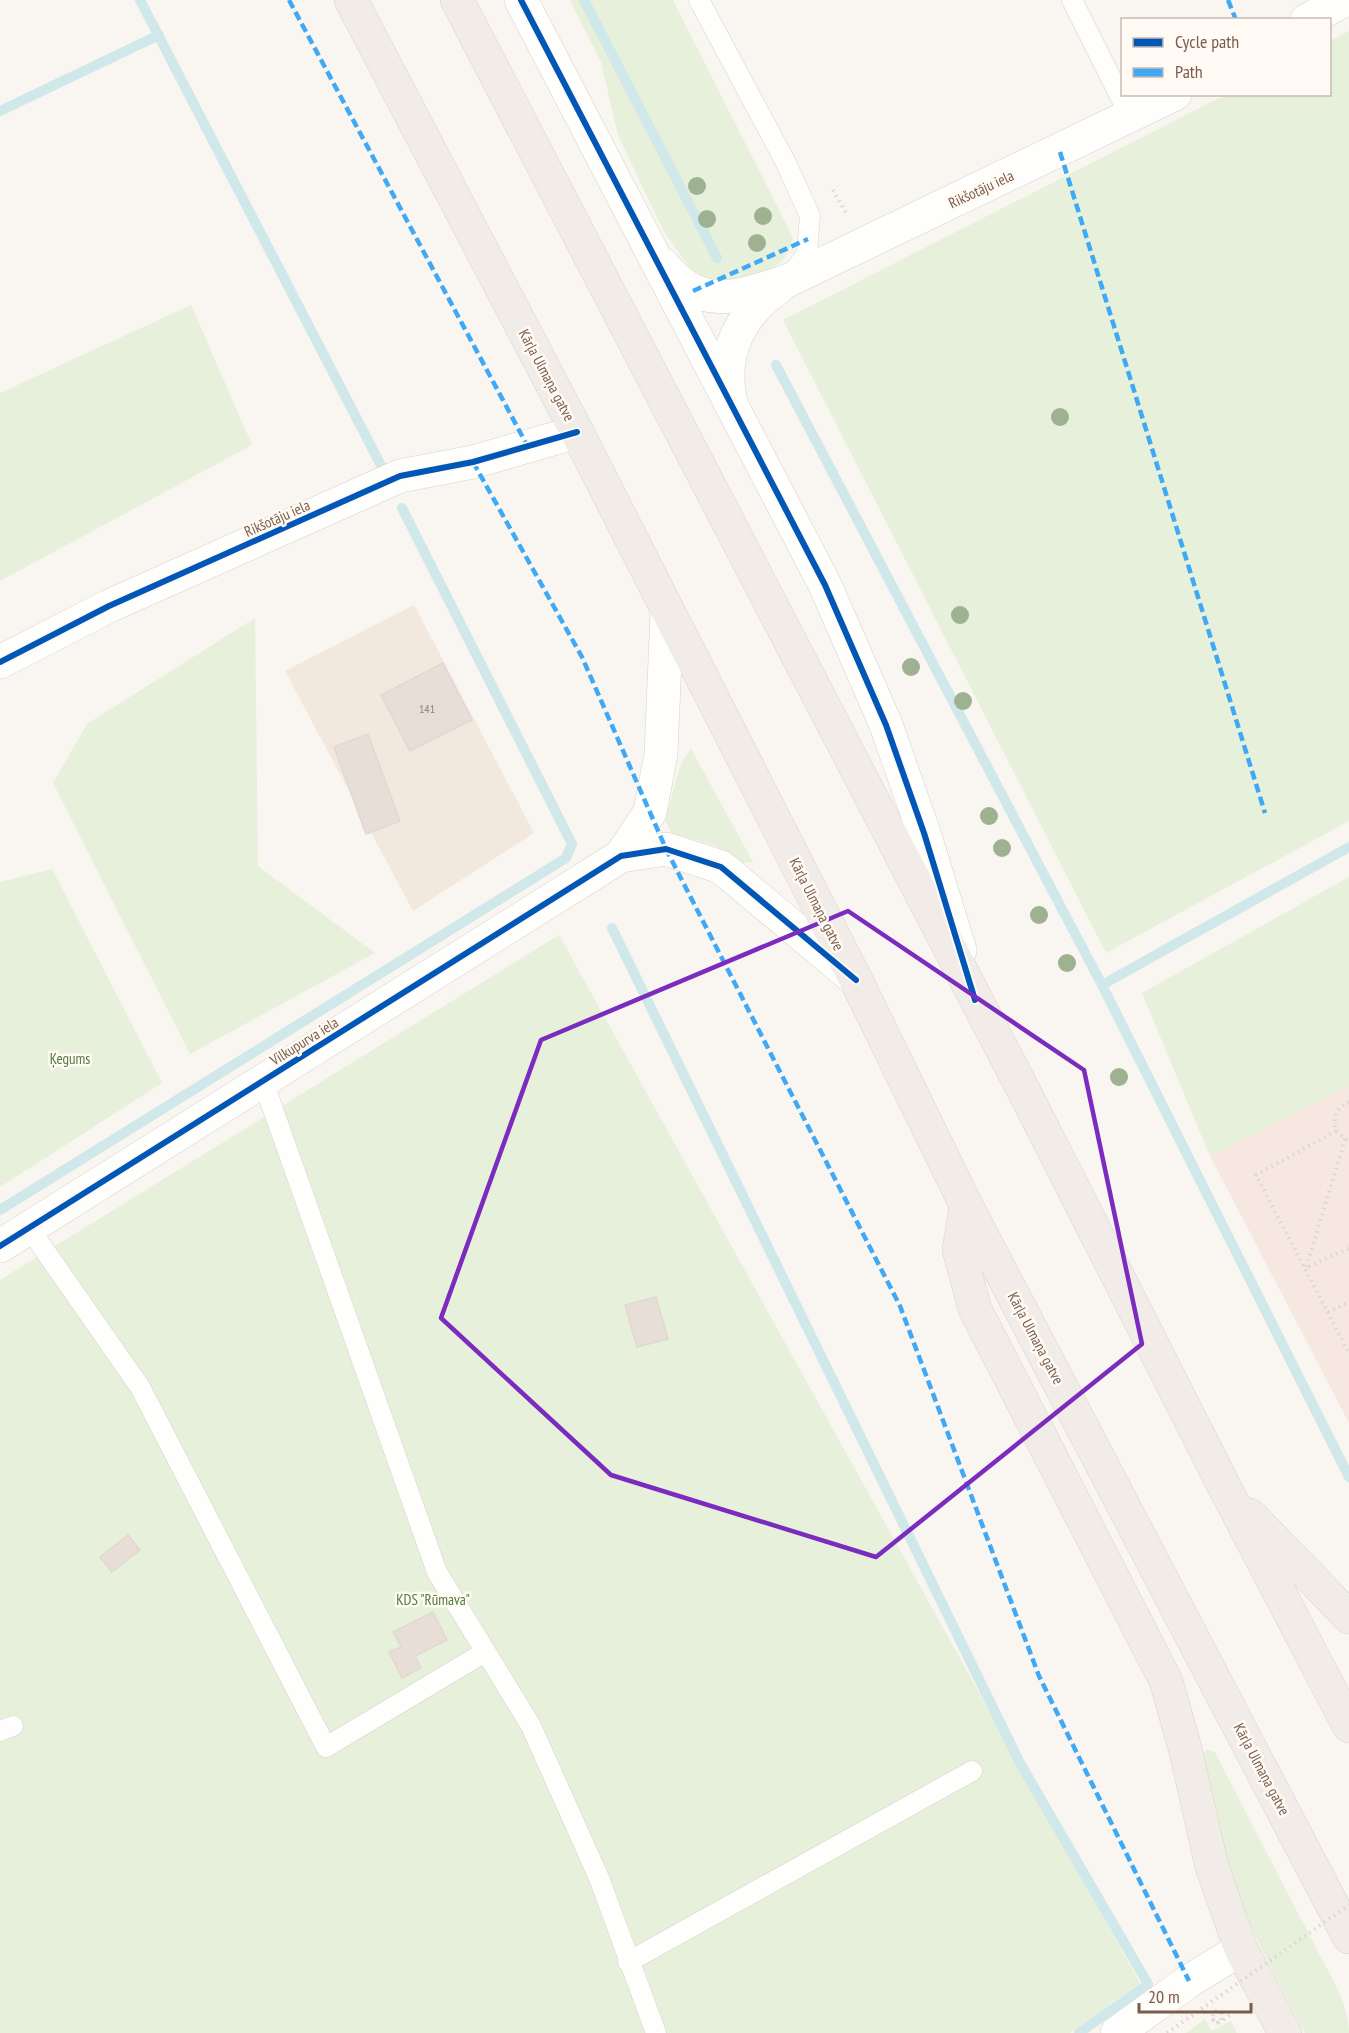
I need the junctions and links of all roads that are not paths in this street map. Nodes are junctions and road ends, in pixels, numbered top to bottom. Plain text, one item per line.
1 (351, 0) edge
2 (457, 0) edge
3 (521, 0) edge
4 (699, 0) edge
5 (1072, 0) edge
6 (1345, 0) edge
7 (1311, 18) edge
8 (1171, 96) edge
9 (1130, 116) junction
10 (647, 245) junction
11 (787, 281) junction
12 (733, 410) junction
13 (577, 432) junction
14 (667, 613) junction
15 (0, 662) edge
16 (621, 856) junction
17 (856, 980) junction
18 (975, 1000) junction
19 (263, 1081) junction
20 (966, 1205) junction
21 (30, 1228) junction
22 (0, 1246) edge
23 (1226, 1490) junction
24 (1349, 1617) edge
25 (486, 1652) junction
26 (1349, 1726) edge
27 (972, 1771) dead end
28 (1349, 1937) edge
29 (1241, 1949) junction
30 (628, 1962) junction
31 (656, 2033) edge
32 (1117, 2033) edge
33 (1285, 2033) edge

1 - 13 highway, Kārļa Ulmaņa gatve
2 - 18 highway
3 - 10 street
4 - 11 lane
5 - 9 lane
6 - 7 street
8 - 9 street, Rikšotāju iela
9 - 11 street, Rikšotāju iela
10 - 11 street
10 - 12 street
11 - 12 street
12 - 18 street
13 - 14 highway, Kārļa Ulmaņa gatve
13 - 15 street, Rikšotāju iela
14 - 16 street
14 - 17 highway, Kārļa Ulmaņa gatve
16 - 17 street
16 - 19 street, Vilkupurva iela
17 - 20 highway, Kārļa Ulmaņa gatve
18 - 23 highway
19 - 21 street, Vilkupurva iela
19 - 25 lane
20 - 28 highway, Kārļa Ulmaņa gatve
20 - 29 highway
21 - 22 street, Vilkupurva iela
21 - 25 lane
23 - 24 highway
23 - 26 highway
25 - 30 lane
27 - 30 lane
29 - 32 street
29 - 33 highway
30 - 31 lane

